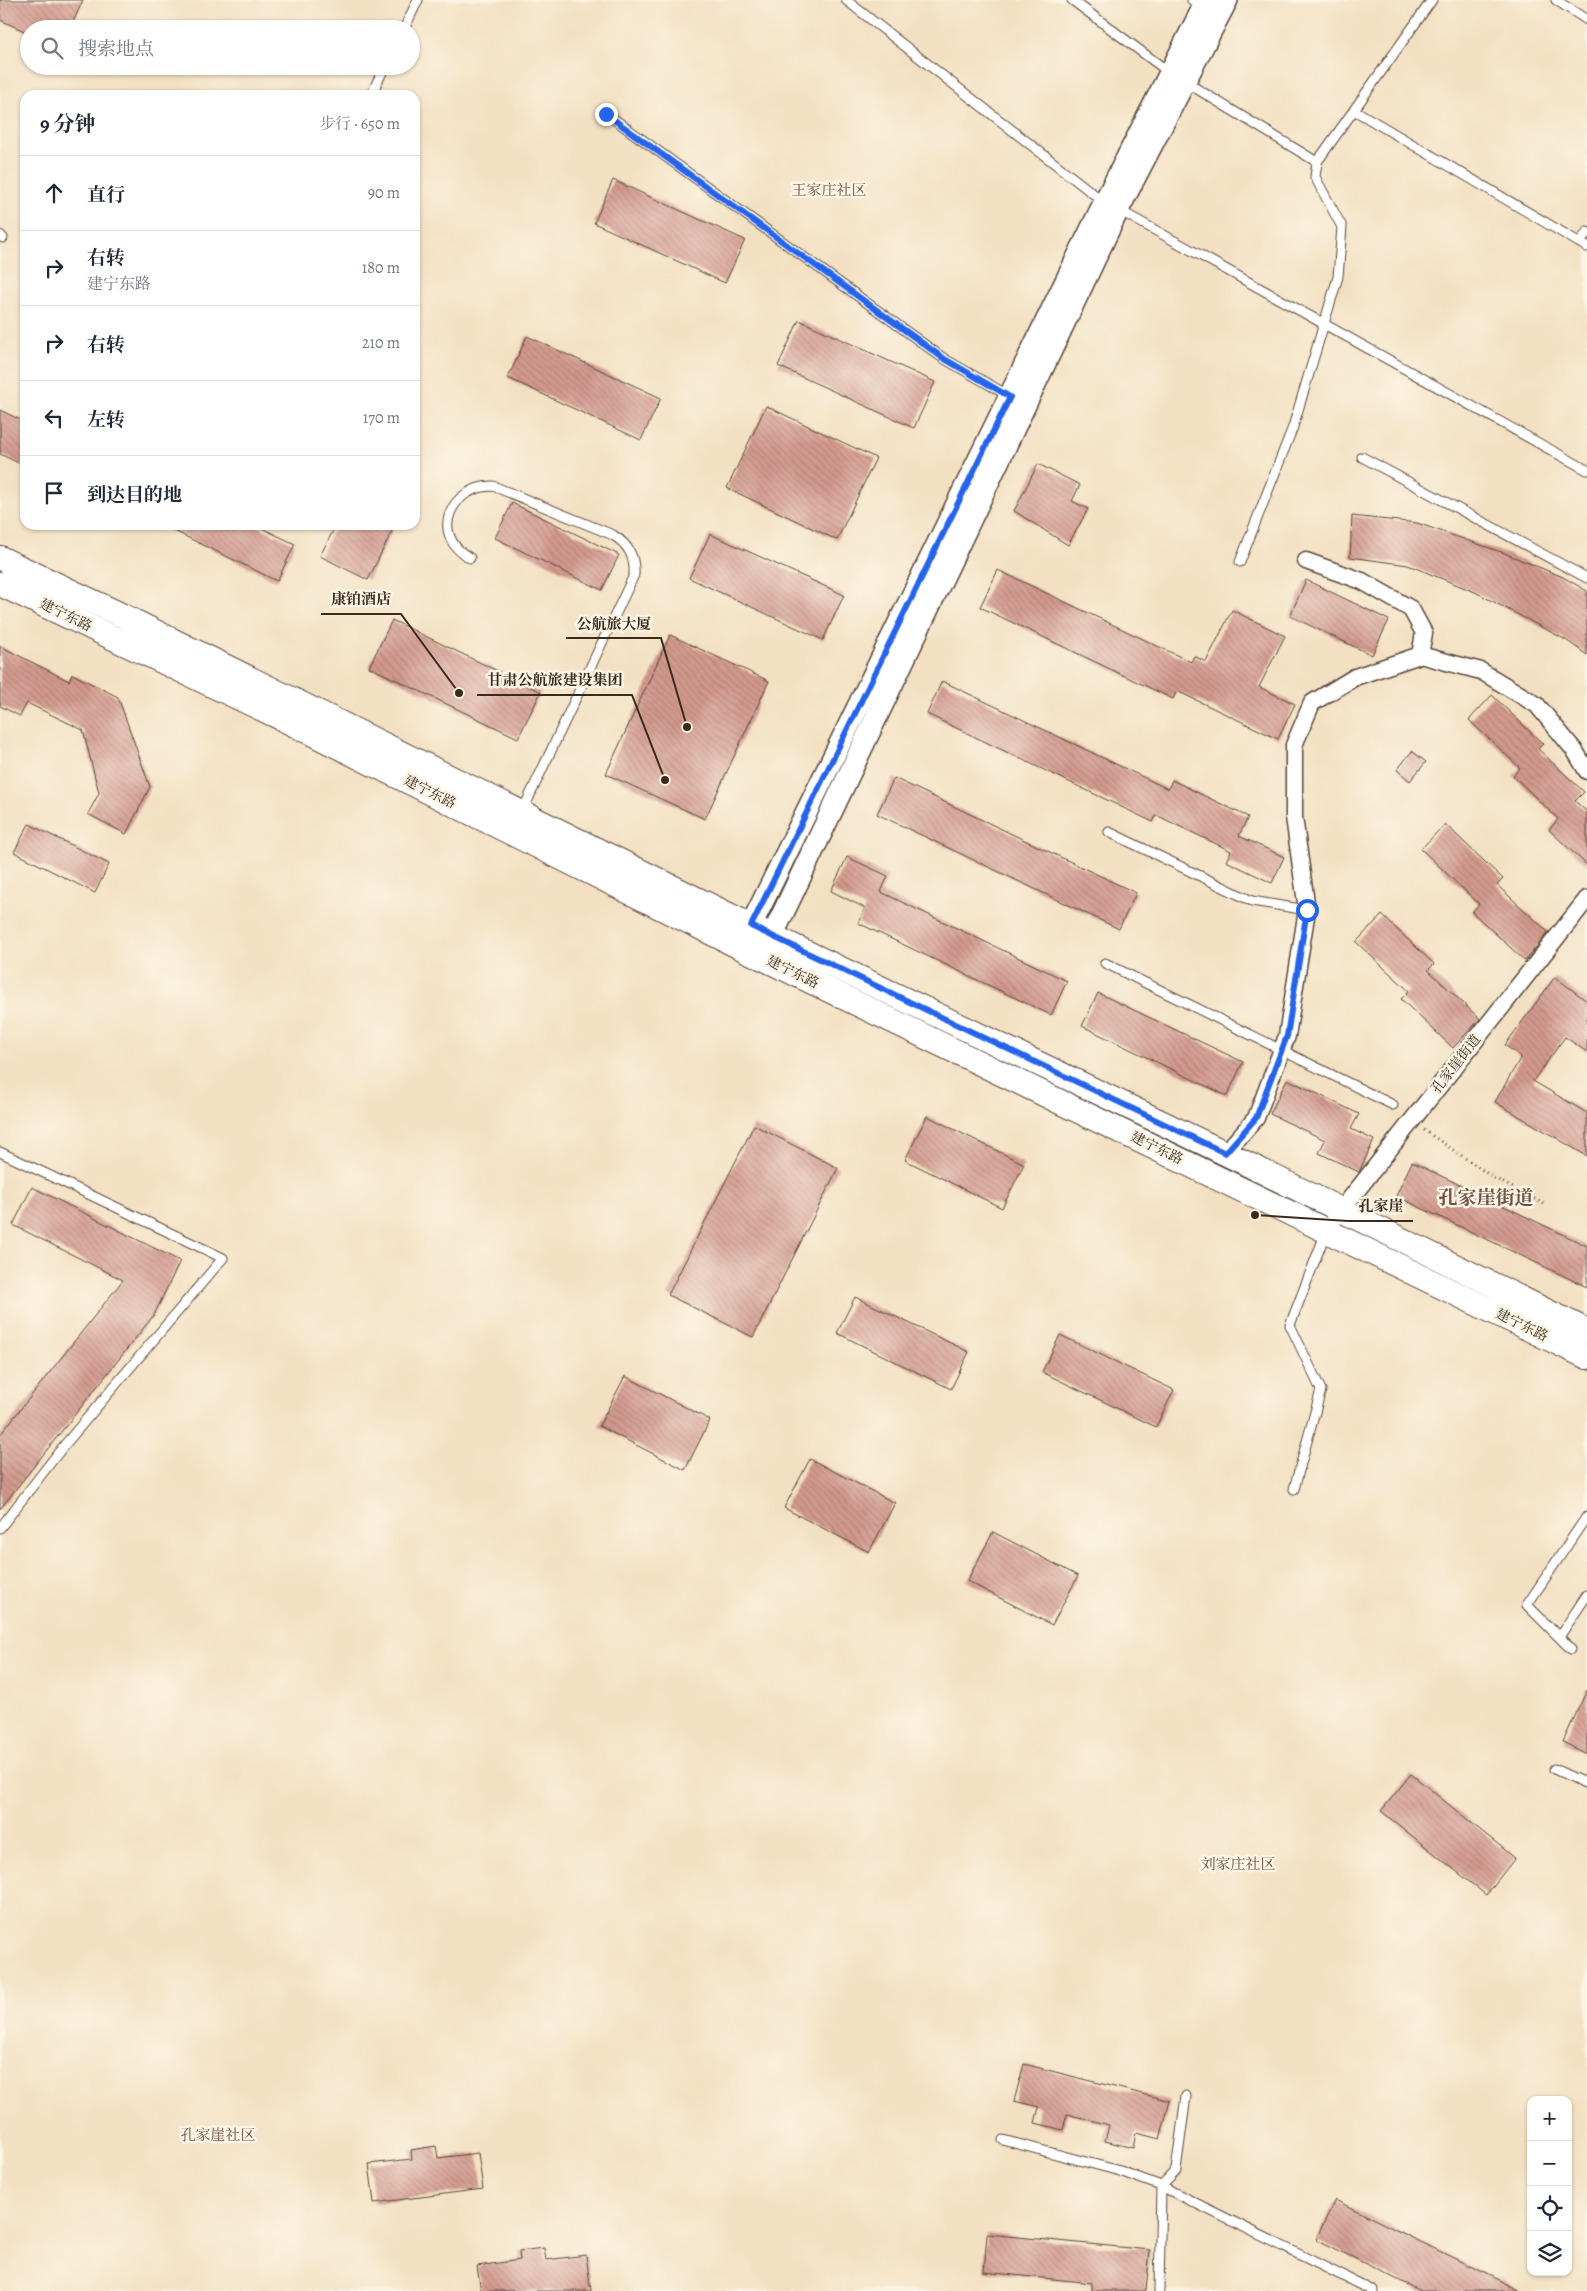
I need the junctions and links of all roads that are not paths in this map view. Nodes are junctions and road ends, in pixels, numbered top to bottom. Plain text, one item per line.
1 (418, 0) edge
2 (846, 0) edge
3 (1072, 0) edge
4 (1227, 0) edge
5 (1432, 0) edge
6 (1556, 0) edge
7 (1201, 3) edge
8 (408, 20) edge
9 (1587, 20) edge
10 (381, 75) edge
11 (1177, 77) junction
12 (374, 90) edge
13 (1354, 110) junction
14 (606, 114) dead end
15 (1317, 162) junction
16 (1111, 206) junction
17 (1587, 232) edge
18 (1583, 245) edge
19 (1323, 324) junction
20 (1010, 397) junction
21 (1362, 457) dead end
22 (1587, 470) edge
23 (0, 558) edge
24 (470, 558) dead end
25 (1306, 561) dead end
26 (1240, 562) dead end
27 (1587, 578) edge
28 (0, 584) edge
29 (1420, 655) junction
30 (1587, 771) edge
31 (522, 812) junction
32 (1109, 832) dead end
33 (1587, 899) edge
34 (1307, 910) junction
35 (751, 926) junction
36 (772, 936) junction
37 (740, 947) junction
38 (762, 958) junction
39 (1104, 963) dead end
40 (1282, 1050) junction
41 (1393, 1105) dead end
42 (0, 1152) edge
43 (1225, 1153) junction
44 (1333, 1220) junction
45 (1587, 1331) edge
46 (1587, 1357) edge
47 (1294, 1489) dead end
48 (1587, 1516) edge
49 (0, 1528) edge
50 (1587, 1595) edge
51 (1560, 1638) junction
52 (1571, 1649) dead end
53 (1554, 1769) dead end
54 (1587, 1784) edge
55 (1186, 2096) dead end
56 (1003, 2140) dead end
57 (1161, 2186) junction
58 (1158, 2291) edge
59 (1374, 2291) edge

1 - 8 lane
2 - 16 lane
3 - 11 lane
4 - 11 street
5 - 13 lane
6 - 9 lane
7 - 11 street
10 - 12 lane
11 - 15 lane
11 - 16 street
13 - 15 lane
13 - 18 lane
14 - 20 lane
15 - 19 lane
16 - 19 lane
16 - 20 street
16 - 36 street
17 - 18 lane
19 - 22 lane
19 - 26 lane
20 - 35 street
21 - 27 lane
23 - 31 main road, 建宁东路
24 - 31 lane
25 - 29 street
28 - 37 main road, 建宁东路
29 - 30 street
29 - 34 street
31 - 35 main road, 建宁东路
32 - 34 lane
33 - 44 street, 孔家崖街道
34 - 40 street
35 - 36 main road, 建宁东路
35 - 37 street
36 - 38 street
36 - 43 main road, 建宁东路
37 - 38 main road, 建宁东路
38 - 44 main road, 建宁东路
39 - 40 lane
40 - 41 lane
40 - 43 street
42 - 49 lane
43 - 44 main road, 建宁东路
44 - 45 main road, 建宁东路
44 - 46 main road, 建宁东路
44 - 47 lane
48 - 51 lane
50 - 51 lane
51 - 52 lane
53 - 54 lane
55 - 57 lane
56 - 57 lane
57 - 58 lane
57 - 59 lane

